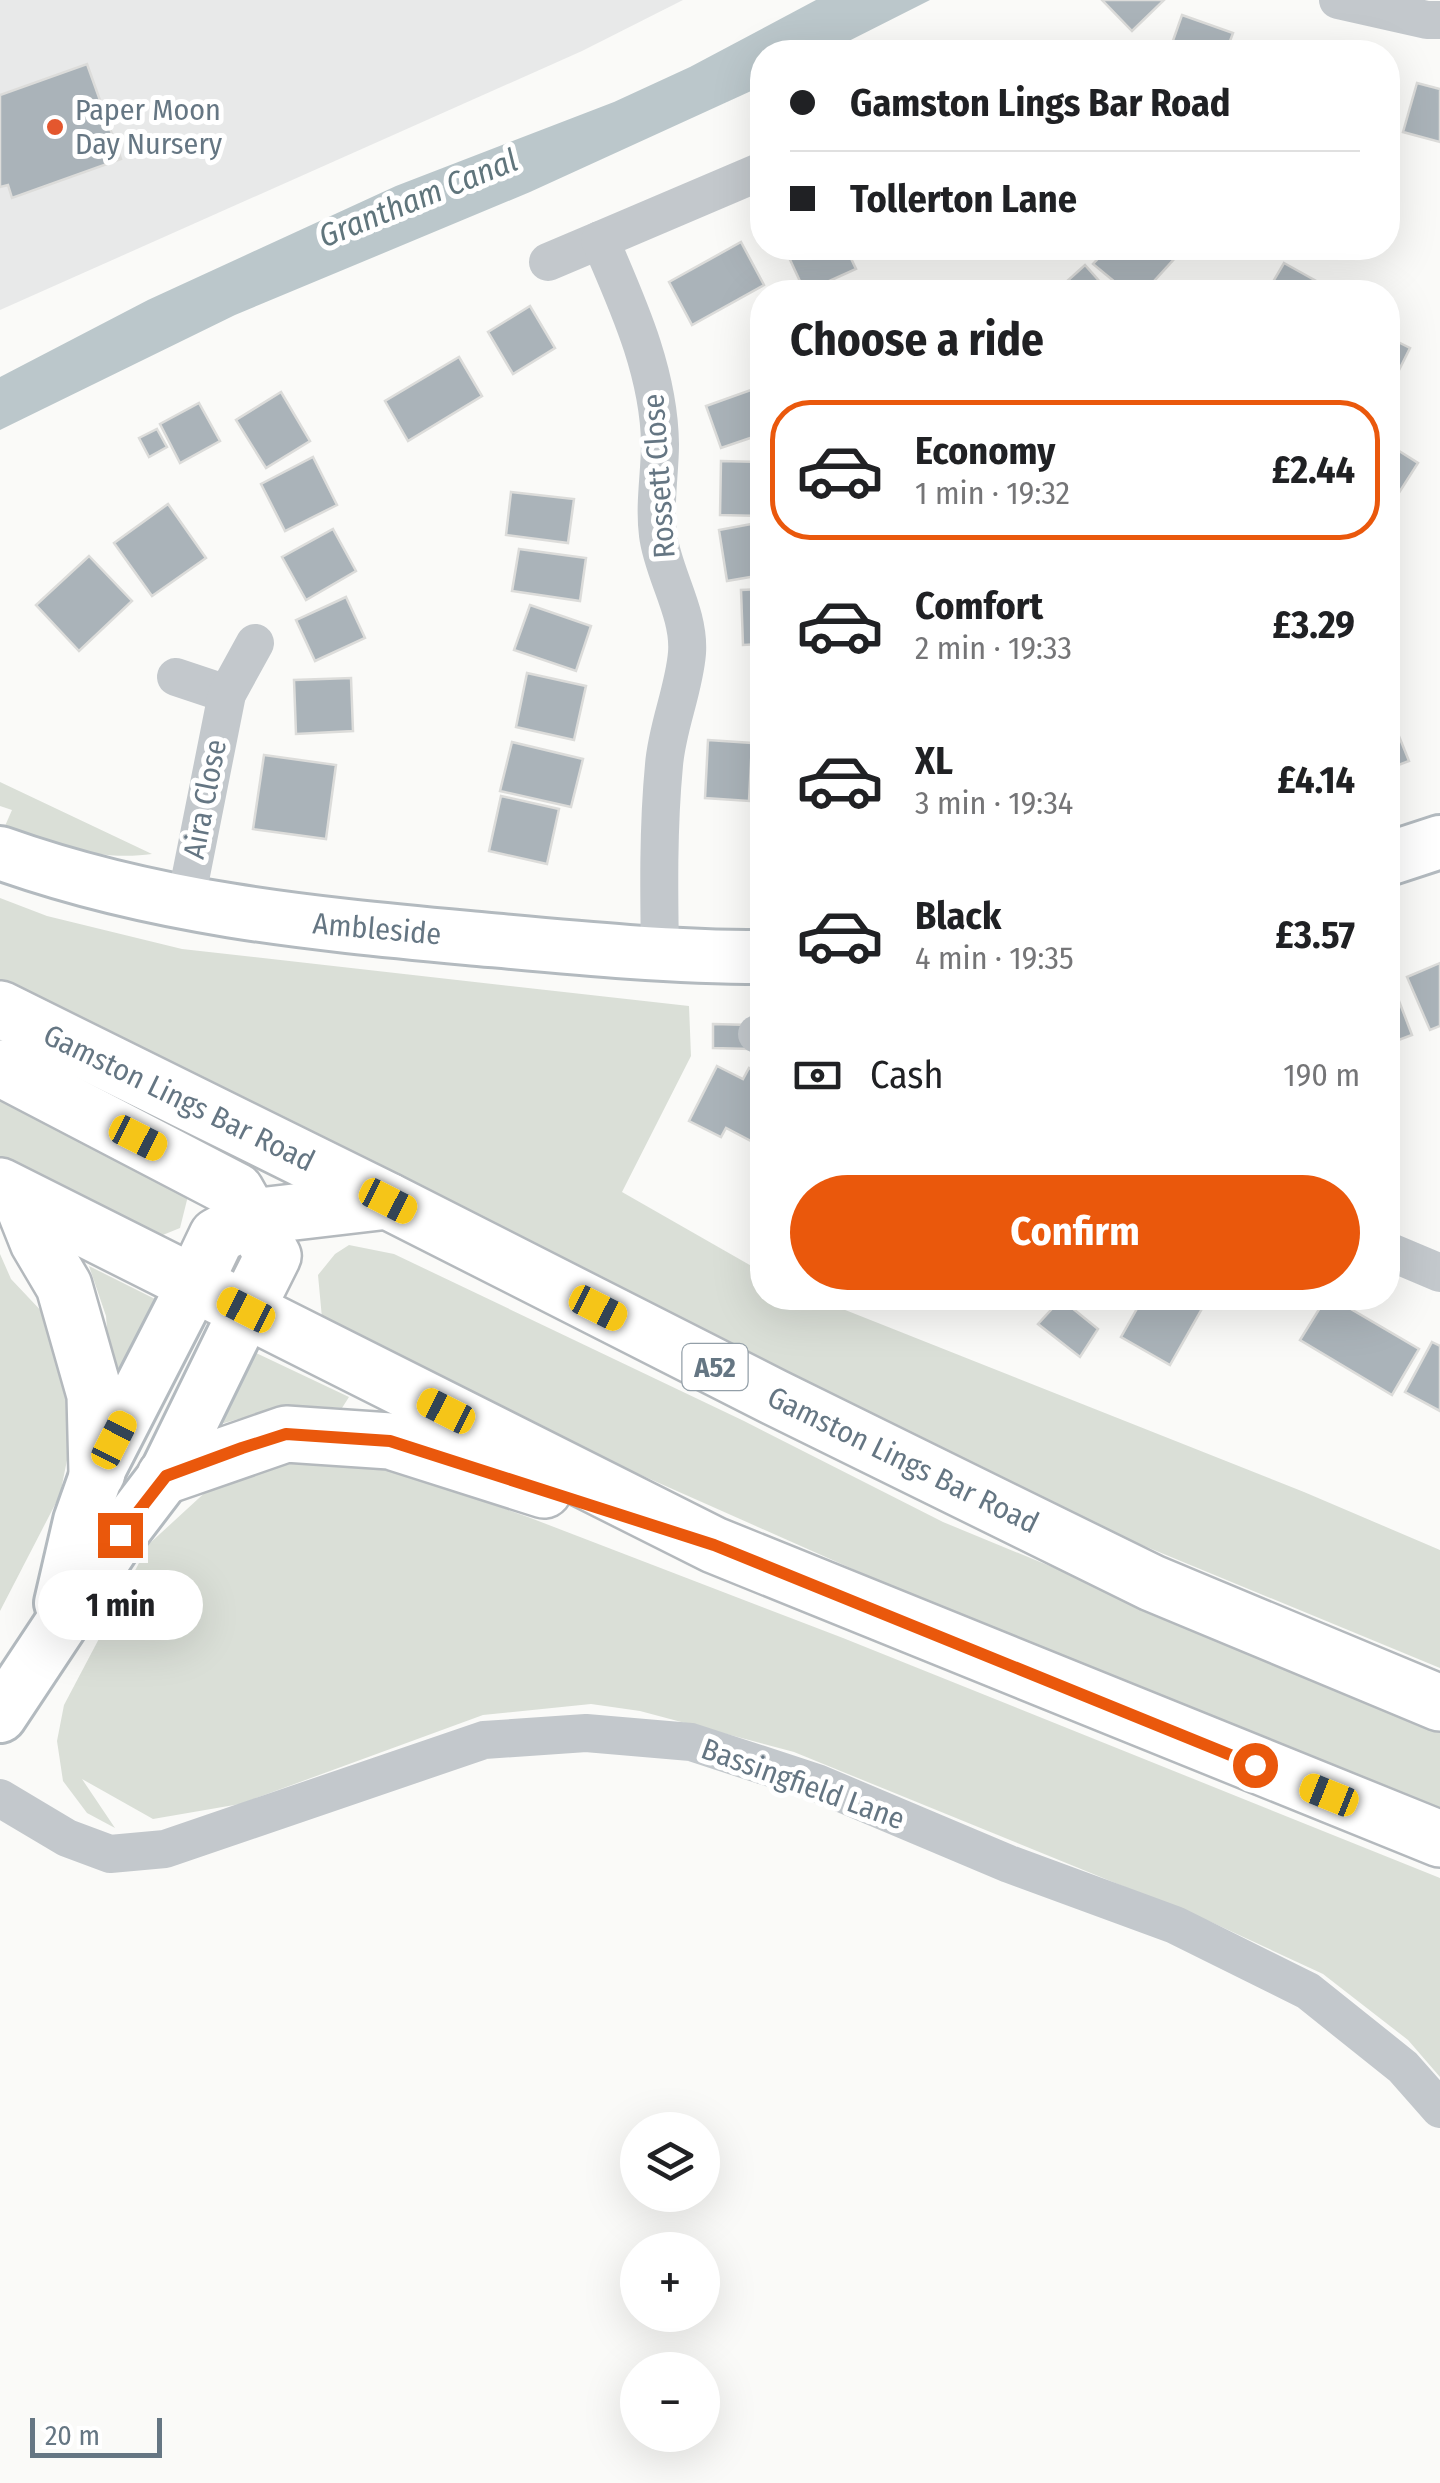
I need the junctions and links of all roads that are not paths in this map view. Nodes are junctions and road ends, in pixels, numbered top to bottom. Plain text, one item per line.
1 (1338, 0) edge
2 (1440, 20) edge
3 (750, 177) edge
4 (600, 240) junction
5 (548, 262) dead end
6 (255, 643) dead end
7 (176, 678) dead end
8 (227, 694) junction
9 (1440, 842) edge
10 (0, 853) edge
11 (1400, 856) edge
12 (185, 905) junction
13 (660, 955) junction
14 (750, 958) edge
15 (0, 1010) edge
16 (0, 1068) edge
17 (10, 1192) edge
18 (388, 1201) junction
19 (252, 1217) junction
20 (1400, 1256) edge
21 (1440, 1273) edge
22 (194, 1284) junction
23 (246, 1310) junction
24 (97, 1473) junction
25 (166, 1476) junction
26 (714, 1545) junction
27 (53, 1639) junction
28 (1440, 1703) edge
29 (0, 1716) edge
30 (0, 1798) edge
31 (1440, 1839) edge
32 (1440, 2109) edge

1 - 2 street
3 - 4 street
4 - 5 street
4 - 13 street, Rossett Close
6 - 8 street, Aira Close
7 - 8 street
8 - 12 street, Aira Close
9 - 11 street
10 - 12 street, Ambleside
12 - 13 street, Ambleside
13 - 14 street, Ambleside
15 - 18 highway, Gamston Lings Bar Road / A52
16 - 19 highway
17 - 22 highway
17 - 24 highway
18 - 19 highway
18 - 28 highway, Gamston Lings Bar Road / A52
19 - 22 highway
19 - 23 highway
20 - 21 street
22 - 23 highway
22 - 24 street
23 - 25 street
23 - 26 highway
24 - 27 street
25 - 26 highway
25 - 27 street
26 - 31 highway
27 - 29 street
30 - 32 street, Bassingfield Lane

